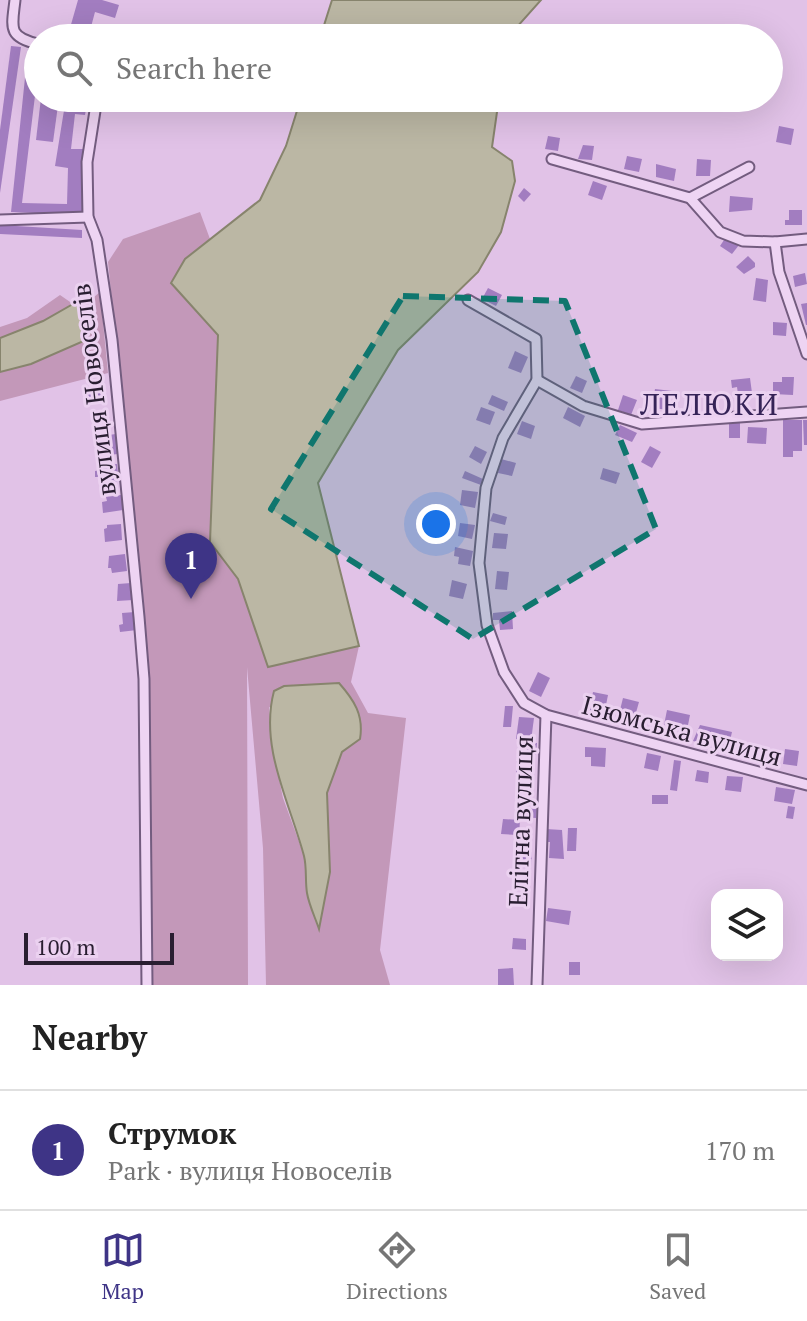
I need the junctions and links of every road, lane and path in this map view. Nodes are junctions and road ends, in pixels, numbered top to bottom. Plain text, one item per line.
1 (15, 0) edge
2 (24, 40) edge
3 (95, 112) edge
4 (552, 159) dead end
5 (749, 167) dead end
6 (690, 198) junction
7 (88, 217) junction
8 (0, 220) edge
9 (807, 239) edge
10 (775, 242) junction
11 (468, 300) dead end
12 (807, 354) edge
13 (537, 380) junction
14 (807, 412) edge
15 (546, 715) junction
16 (807, 785) edge
17 (147, 985) edge
18 (537, 985) edge

1 - 2 street
3 - 7 street, вулиця Новоселів
4 - 6 street
5 - 6 street
6 - 10 street
7 - 8 street
7 - 17 street, вулиця Новоселів
9 - 10 street
10 - 12 street
11 - 13 street
13 - 14 street
13 - 15 street, Елітна вулиця
15 - 16 street, Ізюмська вулиця
15 - 18 street, Елітна вулиця

